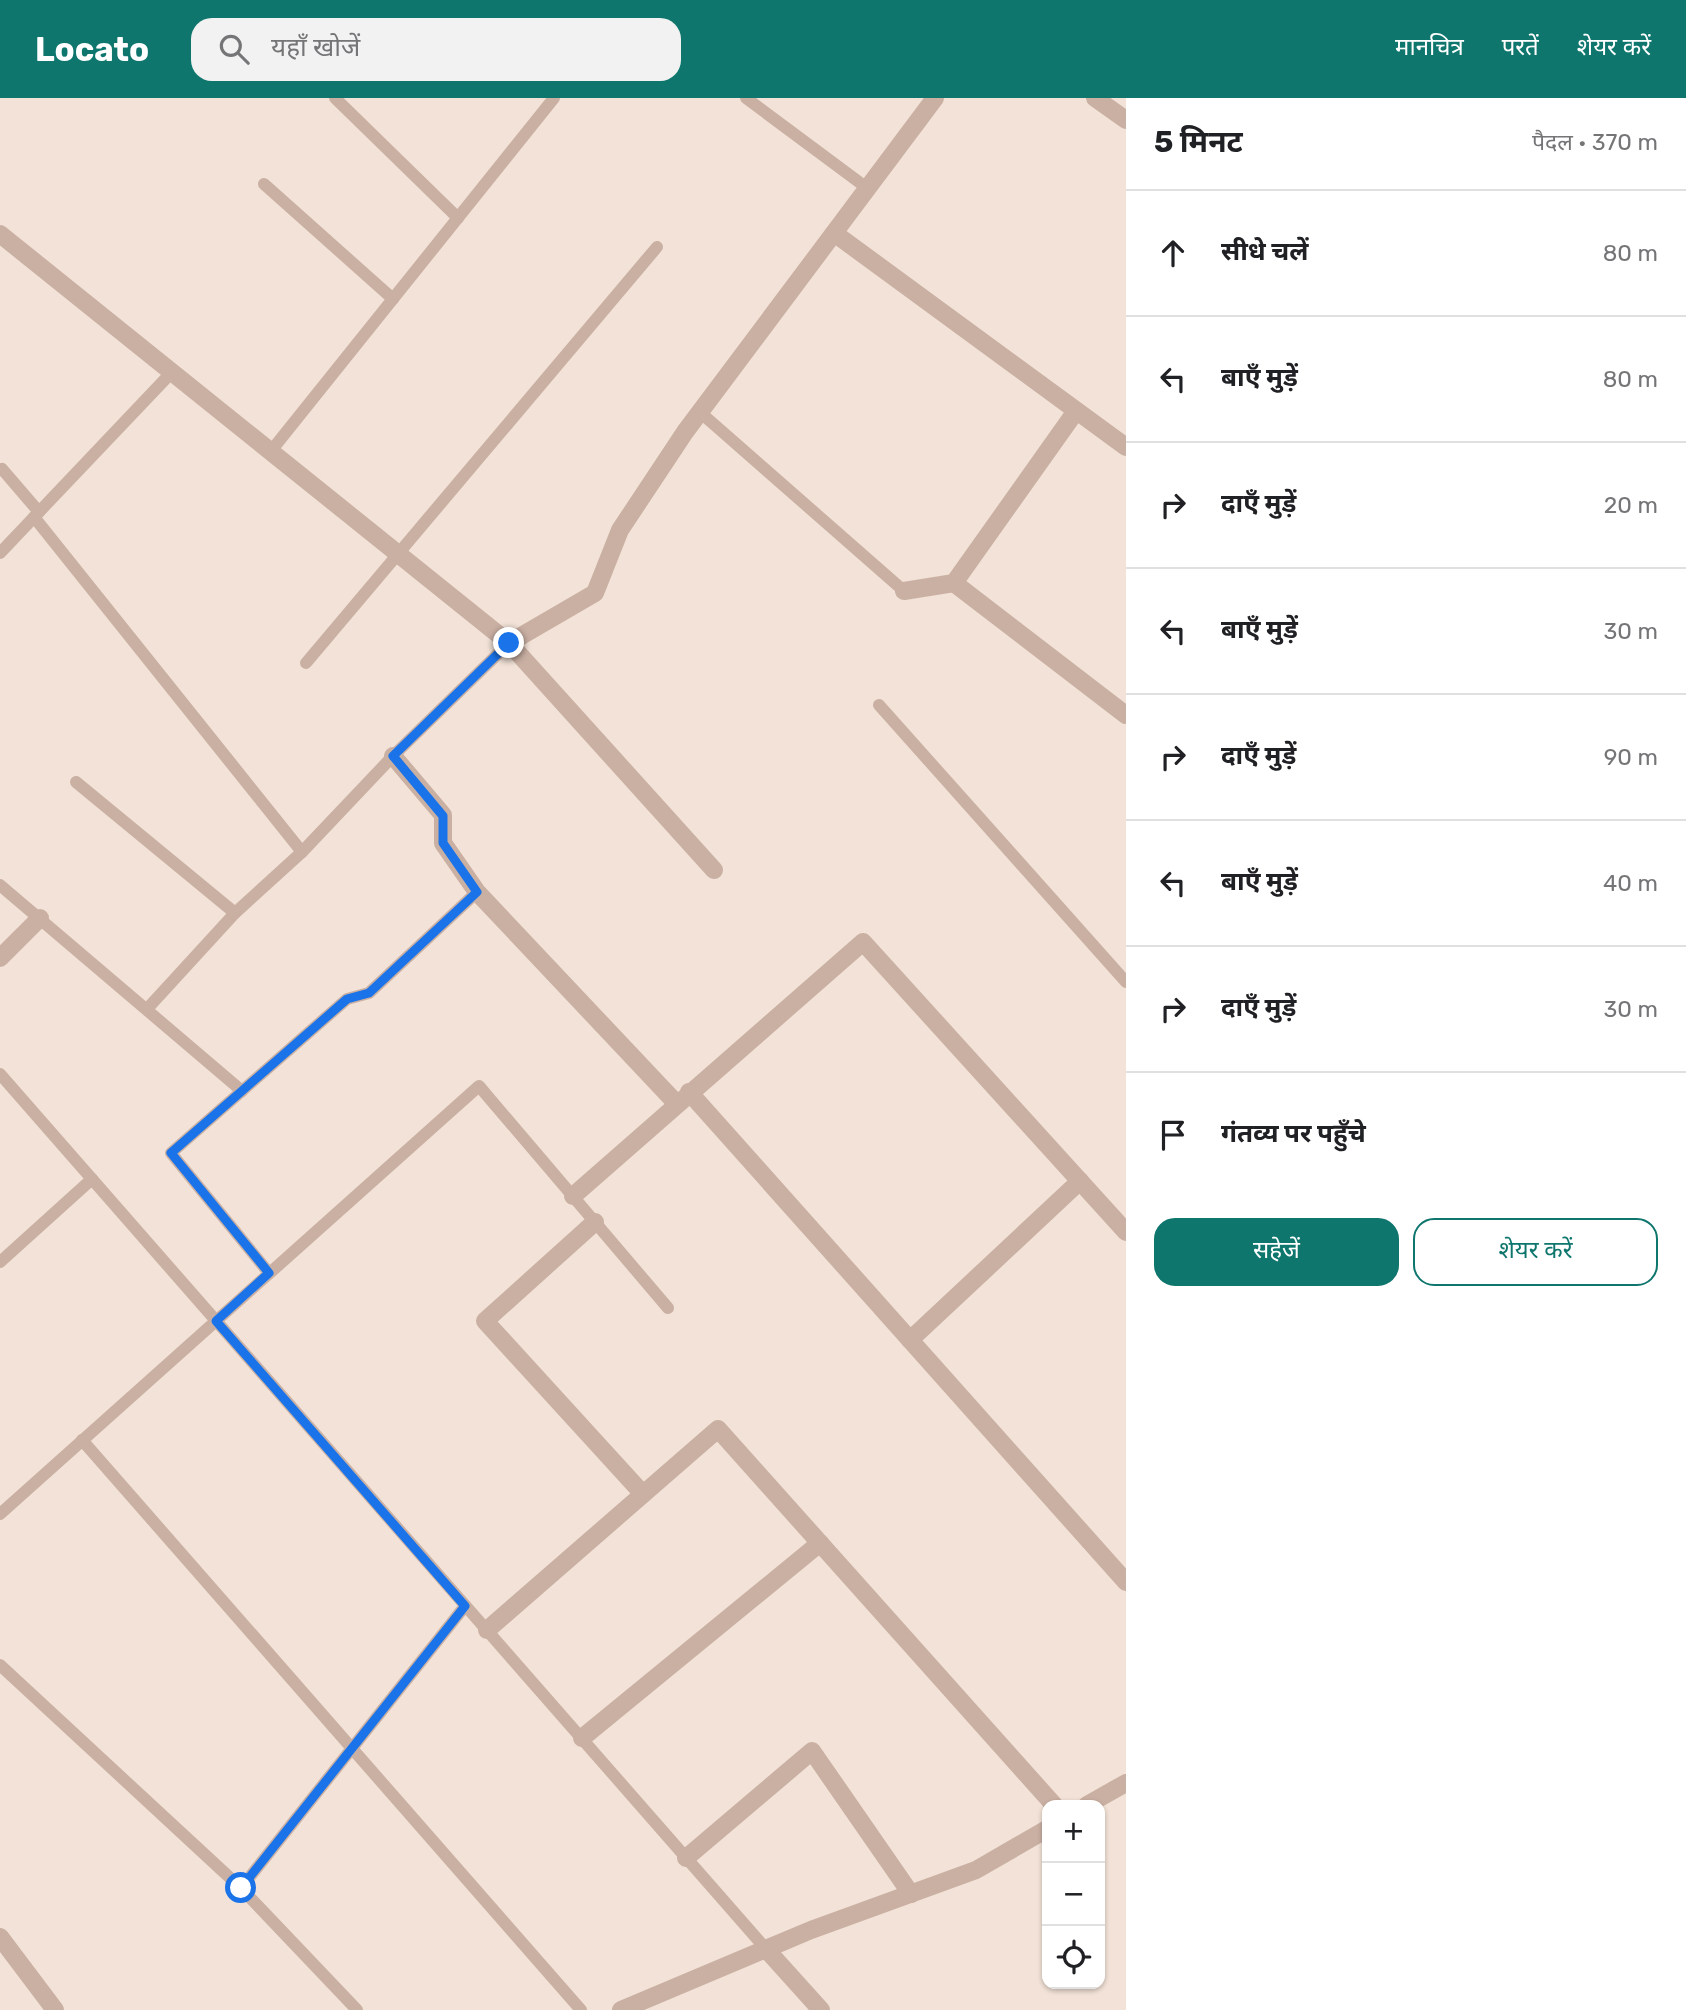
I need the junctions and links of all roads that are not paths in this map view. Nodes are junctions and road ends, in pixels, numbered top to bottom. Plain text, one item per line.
1 (335, 98) edge
2 (554, 98) edge
3 (746, 98) edge
4 (934, 98) edge
5 (1095, 98) edge
6 (1126, 120) edge
7 (264, 184) dead end
8 (867, 188) junction
9 (458, 218) junction
10 (834, 233) junction
11 (0, 234) edge
12 (657, 247) dead end
13 (393, 299) junction
14 (172, 372) junction
15 (1076, 411) junction
16 (701, 413) junction
17 (1126, 447) edge
18 (271, 451) junction
19 (0, 470) edge
20 (36, 515) junction
21 (0, 553) edge
22 (399, 554) junction
23 (954, 583) junction
24 (904, 591) joint
25 (509, 643) junction
26 (306, 663) dead end
27 (879, 705) dead end
28 (1126, 715) edge
29 (393, 756) junction
30 (76, 782) dead end
31 (302, 852) junction
32 (714, 870) dead end
33 (0, 885) edge
34 (477, 892) junction
35 (235, 914) junction
36 (40, 918) junction
37 (0, 958) edge
38 (1126, 982) edge
39 (147, 1009) junction
40 (0, 1074) edge
41 (242, 1091) junction
42 (683, 1098) junction
43 (92, 1179) junction
44 (1080, 1181) junction
45 (573, 1196) junction
46 (595, 1222) junction
47 (1126, 1232) edge
48 (0, 1262) edge
49 (269, 1273) junction
50 (668, 1308) dead end
51 (216, 1321) junction
52 (911, 1340) junction
53 (82, 1440) junction
54 (643, 1494) junction
55 (0, 1514) edge
56 (820, 1543) junction
57 (1126, 1582) edge
58 (465, 1606) junction
59 (487, 1630) junction
60 (0, 1665) edge
61 (582, 1738) junction
62 (352, 1748) junction
63 (1126, 1783) edge
64 (1050, 1800) edge
65 (1096, 1800) edge
66 (1042, 1832) edge
67 (686, 1858) junction
68 (241, 1888) junction
69 (911, 1894) junction
70 (0, 1937) edge
71 (766, 1949) junction
72 (55, 2010) edge
73 (357, 2010) edge
74 (581, 2010) edge
75 (621, 2010) edge
76 (821, 2010) edge

1 - 9 lane
2 - 9 lane
3 - 8 lane
4 - 8 street
5 - 6 street
7 - 13 lane
8 - 10 street
9 - 13 lane
10 - 15 street
10 - 16 street
11 - 14 street
12 - 22 lane
13 - 18 lane
14 - 18 street
14 - 20 lane
15 - 17 street
15 - 23 street
16 - 24 lane
16 - 25 street
18 - 22 street
19 - 20 lane
20 - 21 lane
20 - 31 lane
22 - 25 street
22 - 26 lane
23 - 24 street
23 - 28 street
25 - 29 lane
25 - 32 street
27 - 38 lane
29 - 31 lane
29 - 34 street
30 - 35 lane
31 - 35 lane
33 - 36 lane
34 - 41 lane
34 - 42 street
35 - 39 lane
36 - 37 street
36 - 39 lane
39 - 41 lane
40 - 43 lane
41 - 49 lane
42 - 44 street
42 - 45 street
42 - 52 street
43 - 48 lane
43 - 51 lane
44 - 47 street
44 - 52 street
45 - 46 lane
45 - 49 lane
46 - 50 lane
46 - 54 street
49 - 51 lane
51 - 53 lane
51 - 58 lane
52 - 57 street
53 - 55 lane
53 - 62 lane
54 - 56 street
54 - 59 street
56 - 61 street
56 - 64 street
58 - 59 lane
58 - 62 lane
59 - 61 lane
60 - 68 lane
61 - 67 lane
62 - 68 lane
62 - 74 lane
63 - 65 street
66 - 69 street
67 - 69 street
67 - 71 lane
68 - 73 lane
69 - 71 street
70 - 72 street
71 - 75 street
71 - 76 street

